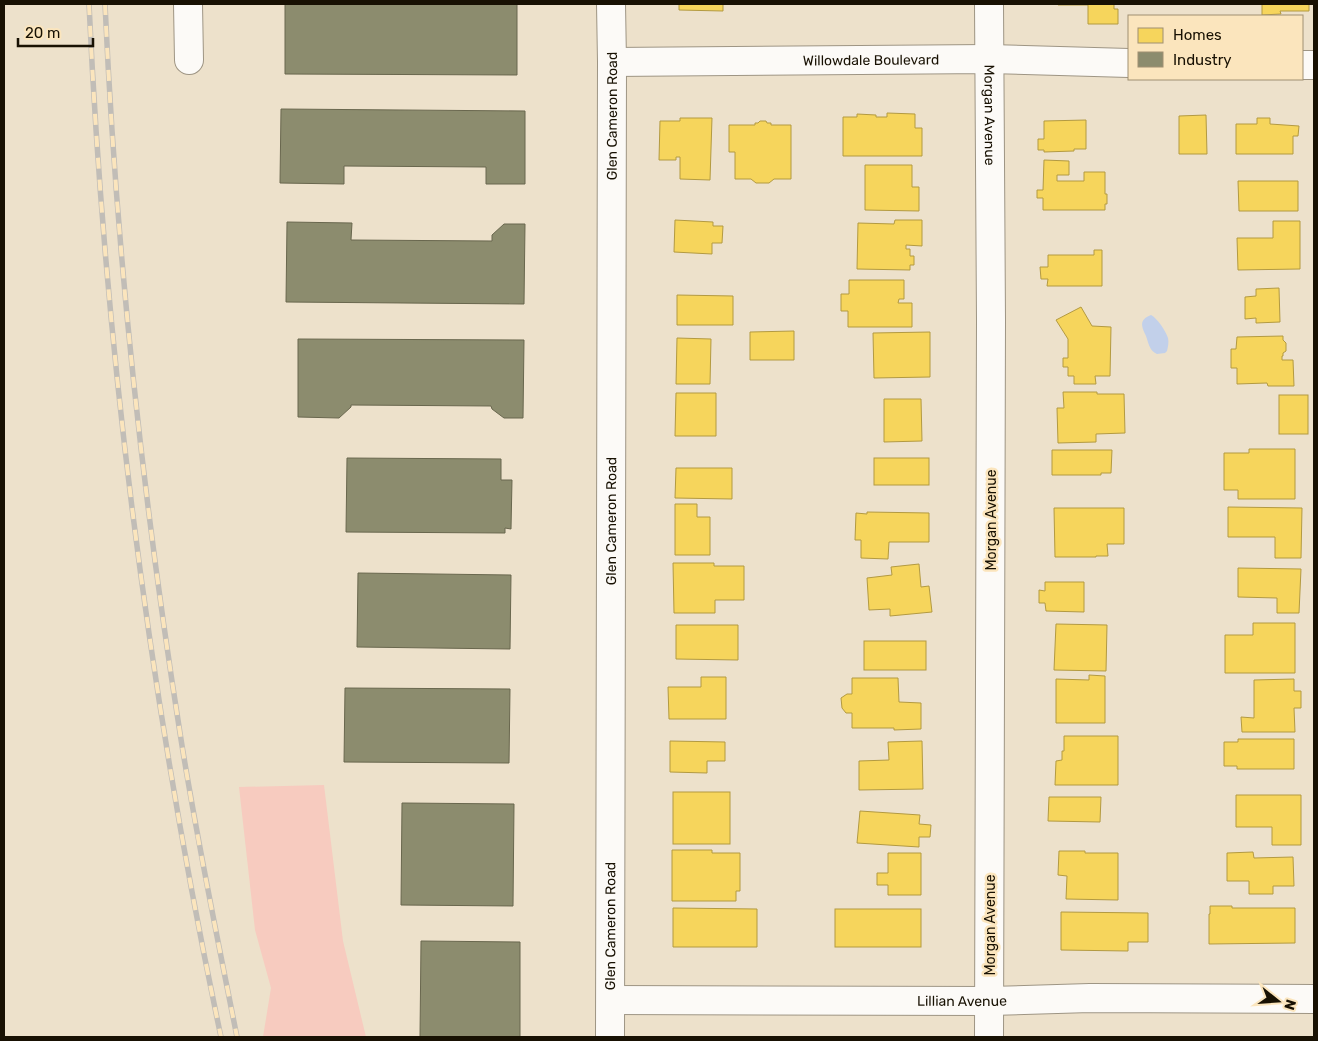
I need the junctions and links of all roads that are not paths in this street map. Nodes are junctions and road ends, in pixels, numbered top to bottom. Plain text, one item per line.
1 (188, 4) edge
2 (611, 4) edge
3 (989, 4) edge
4 (989, 59) junction
5 (189, 60) dead end
6 (612, 62) junction
7 (1128, 63) edge
8 (1314, 999) edge
9 (610, 1000) junction
10 (990, 1001) junction
11 (610, 1037) edge
12 (989, 1037) edge

1 - 5 street
2 - 6 street, Glen Cameron Road
3 - 4 street, Morgan Avenue
4 - 6 street, Willowdale Boulevard
4 - 7 street, Willowdale Boulevard
4 - 10 street, Morgan Avenue
6 - 9 street, Glen Cameron Road
8 - 10 street, Lillian Avenue
9 - 10 street, Lillian Avenue
9 - 11 street, Glen Cameron Road
10 - 12 street, Morgan Avenue

